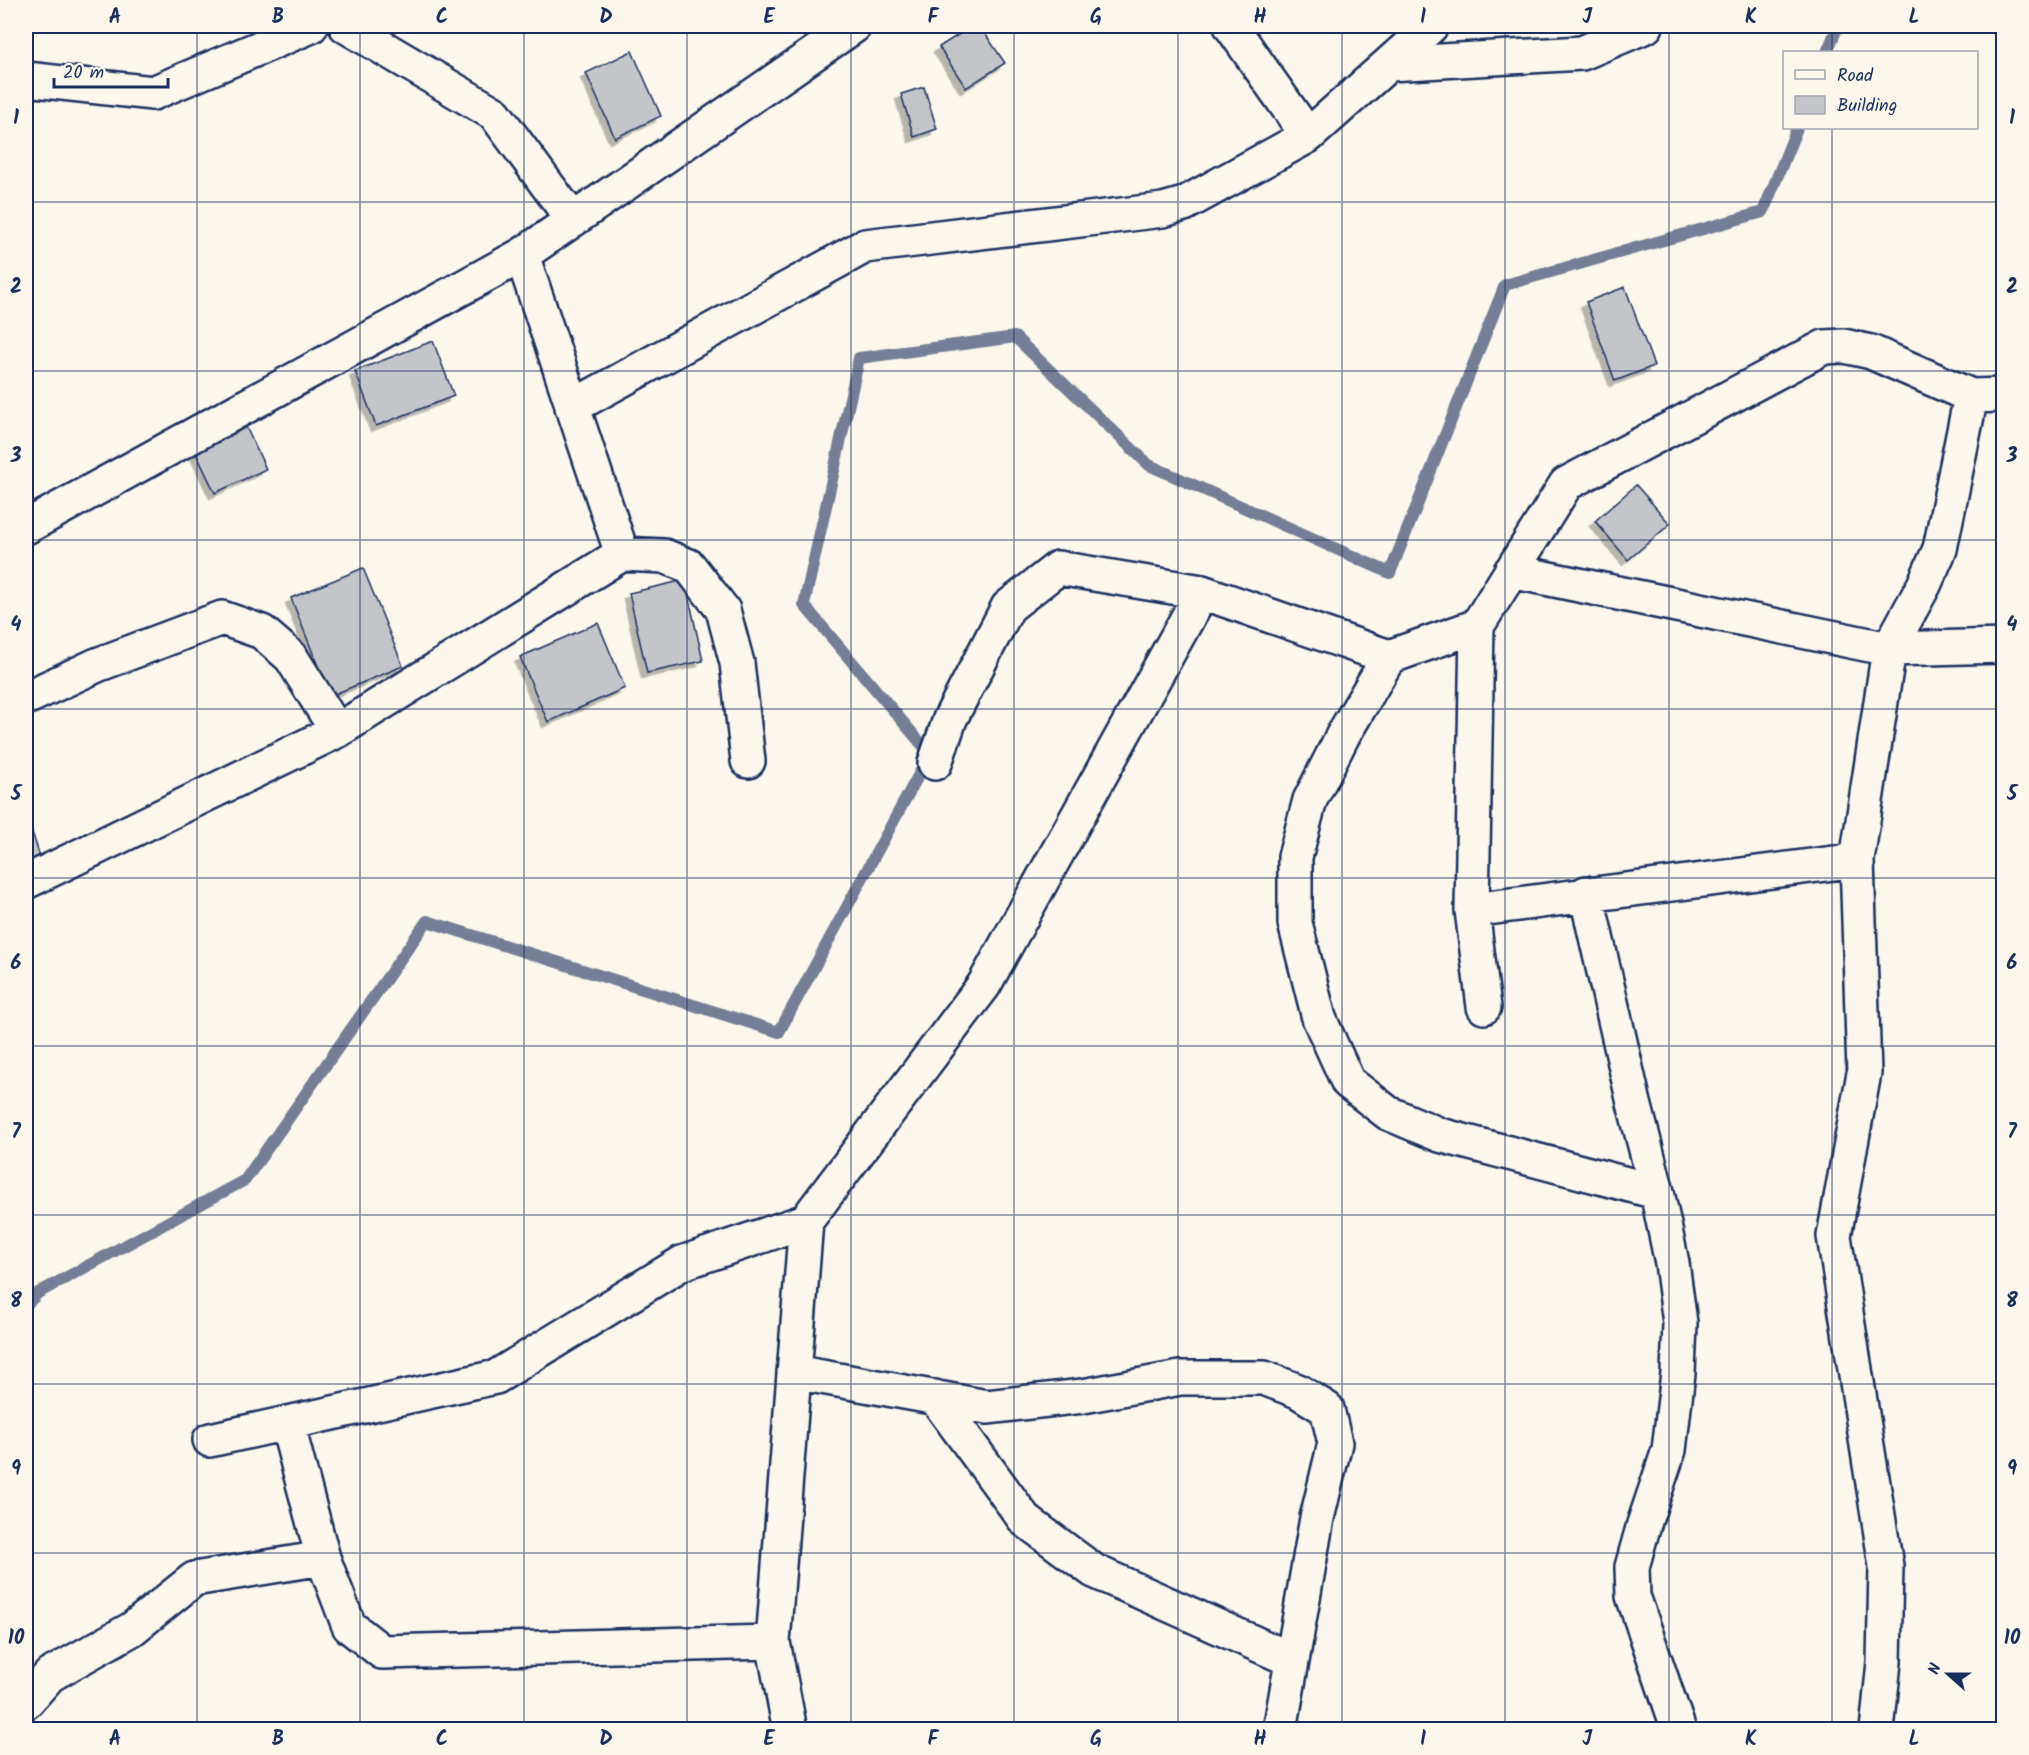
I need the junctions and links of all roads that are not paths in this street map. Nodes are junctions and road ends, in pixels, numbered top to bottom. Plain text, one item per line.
1 (311, 26) edge
2 (346, 26) edge
3 (854, 26) edge
4 (1231, 26) edge
5 (1431, 26) edge
6 (1646, 26) edge
7 (1389, 64) junction
8 (26, 78) edge
9 (1308, 136) junction
10 (573, 220) junction
11 (522, 255) junction
12 (2004, 395) edge
13 (1971, 396) junction
14 (572, 407) junction
15 (26, 527) edge
16 (622, 554) junction
17 (1511, 571) junction
18 (1202, 592) junction
19 (1477, 626) junction
20 (2004, 646) edge
21 (1889, 649) junction
22 (1389, 657) junction
23 (26, 698) edge
24 (337, 731) junction
25 (748, 761) dead end
26 (935, 763) dead end
27 (1857, 860) junction
28 (26, 882) edge
29 (1586, 894) junction
30 (1472, 909) junction
31 (1484, 1007) dead end
32 (1657, 1192) junction
33 (806, 1221) junction
34 (794, 1372) junction
35 (935, 1397) junction
36 (287, 1423) junction
37 (210, 1440) dead end
38 (323, 1558) junction
39 (773, 1642) junction
40 (1292, 1660) junction
41 (26, 1702) edge
42 (790, 1730) edge
43 (1280, 1730) edge
44 (1678, 1730) edge
45 (1877, 1730) edge

1 - 8 street
2 - 10 street
3 - 10 street
4 - 9 street
5 - 7 street
6 - 7 street
7 - 9 street
9 - 14 street
10 - 11 street
11 - 14 street
11 - 15 street
12 - 13 street
13 - 17 street
13 - 21 street
14 - 16 street
16 - 24 street
16 - 25 street
17 - 19 street
17 - 21 street
18 - 22 street
18 - 26 street
18 - 33 street
19 - 22 street
19 - 30 street
20 - 21 street
21 - 27 street
22 - 32 street
23 - 24 street
24 - 28 street
27 - 29 street
27 - 45 street
29 - 30 street
29 - 32 street
30 - 31 street
32 - 44 street
33 - 34 street
33 - 36 street
34 - 35 street
34 - 39 street
35 - 40 street
35 - 40 street
36 - 37 street
36 - 38 street
38 - 39 street
38 - 41 street
39 - 42 street
40 - 43 street

